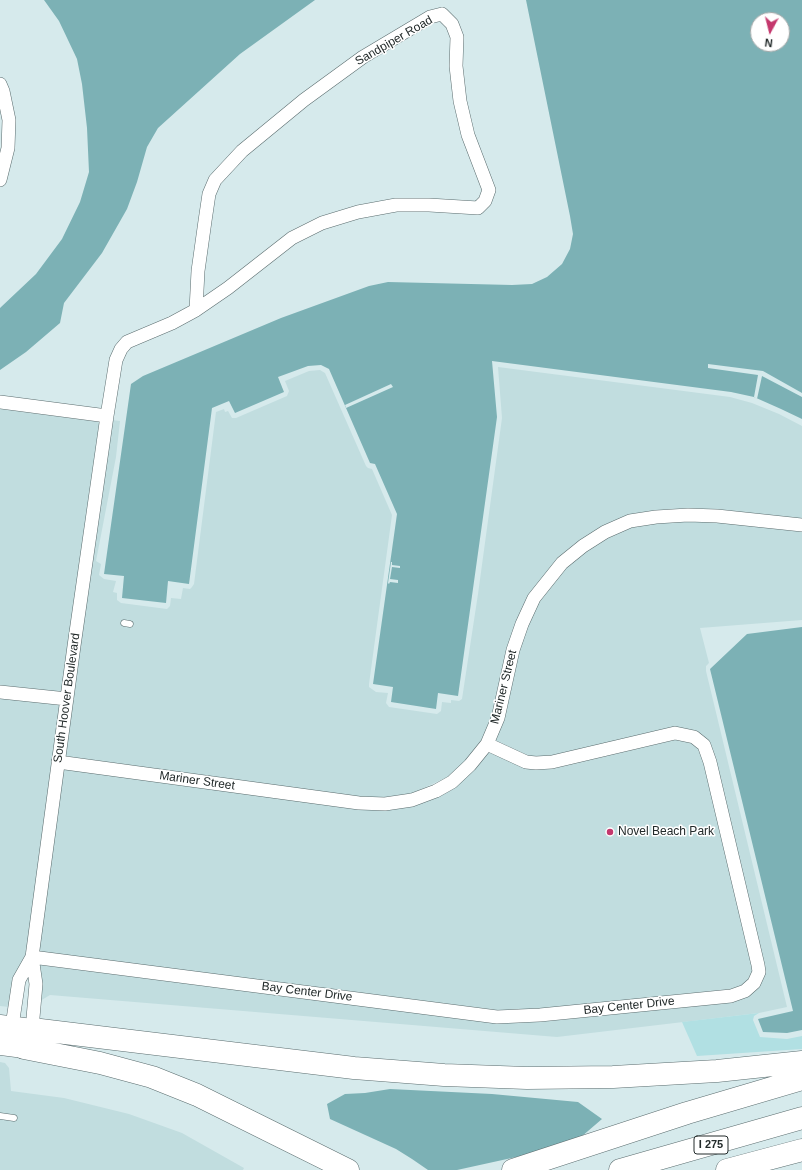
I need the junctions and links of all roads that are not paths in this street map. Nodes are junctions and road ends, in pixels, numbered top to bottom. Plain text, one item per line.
1 (0, 84) edge
2 (0, 180) edge
3 (196, 310) junction
4 (121, 348) joint
5 (0, 402) edge
6 (107, 416) junction
7 (802, 525) edge
8 (0, 692) edge
9 (66, 699) junction
10 (488, 744) junction
11 (58, 762) junction
12 (32, 957) junction
13 (17, 1032) edge
14 (0, 1045) edge
15 (802, 1062) edge
16 (802, 1080) edge
17 (0, 1116) edge
18 (14, 1118) dead end
19 (802, 1118) edge
20 (802, 1150) edge
21 (348, 1170) edge
22 (513, 1170) edge
23 (620, 1170) edge
24 (727, 1170) edge

1 - 2 street
3 - 3 street, Sandpiper Road
3 - 4 street, Sandpiper Road
4 - 6 street, South Hoover Boulevard
5 - 6 street
6 - 9 street, South Hoover Boulevard
7 - 10 street, Mariner Street
8 - 9 street
9 - 11 street, South Hoover Boulevard
10 - 11 street, Mariner Street
10 - 12 street, Bay Center Drive
11 - 12 street, South Hoover Boulevard
12 - 13 street
12 - 13 street, South Hoover Boulevard
13 - 14 main road
13 - 15 highway
13 - 21 highway
16 - 22 highway
17 - 18 lane
19 - 23 highway, I 275
20 - 24 highway, I 275

